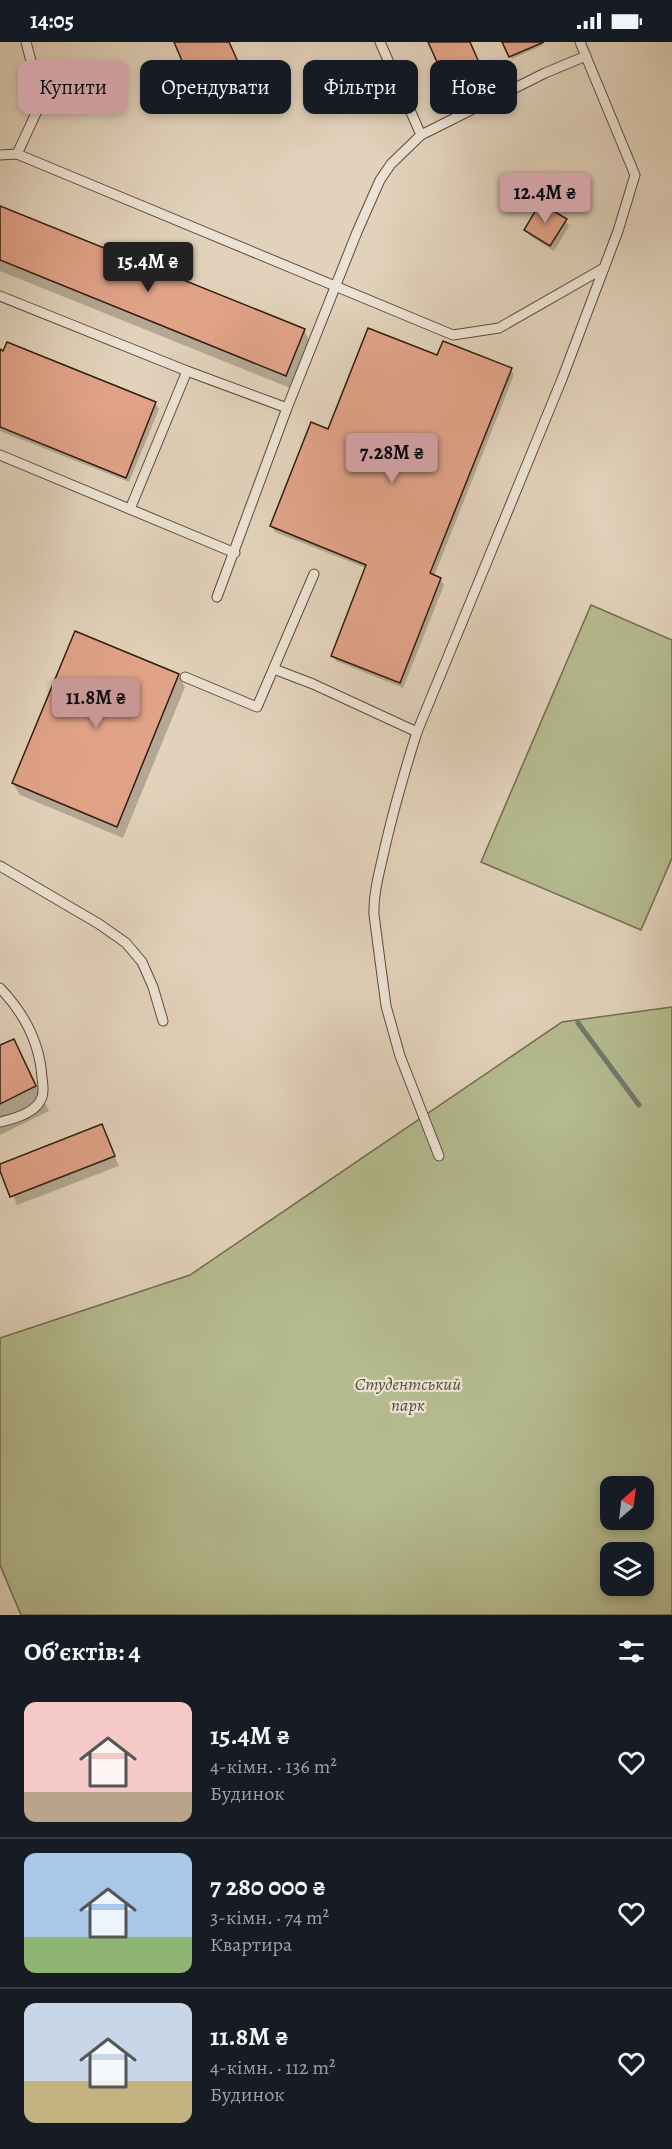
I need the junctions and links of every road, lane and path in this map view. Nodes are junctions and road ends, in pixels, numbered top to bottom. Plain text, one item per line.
1 (26, 42) edge
2 (380, 42) edge
3 (580, 42) edge
4 (586, 56) junction
5 (421, 135) junction
6 (17, 154) junction
7 (0, 155) edge
8 (604, 268) junction
9 (336, 285) junction
10 (0, 296) edge
11 (187, 370) junction
12 (288, 408) junction
13 (0, 455) edge
14 (130, 509) junction
15 (235, 553) junction
16 (314, 574) dead end
17 (217, 597) dead end
18 (274, 669) junction
19 (185, 677) dead end
20 (417, 732) junction
21 (0, 866) edge
22 (0, 988) edge
23 (163, 1022) dead end
24 (0, 1122) edge
25 (439, 1156) dead end

1 - 6 lane
2 - 5 lane
3 - 4 lane
4 - 5 lane
4 - 8 lane
5 - 9 lane
6 - 7 lane
6 - 9 lane
8 - 9 lane
8 - 20 lane
9 - 12 lane
10 - 11 lane
11 - 12 lane
11 - 14 lane
12 - 15 lane
13 - 14 lane
14 - 15 lane
15 - 17 lane
16 - 18 lane
18 - 19 lane
18 - 20 lane
20 - 25 lane
21 - 23 lane
22 - 24 lane

